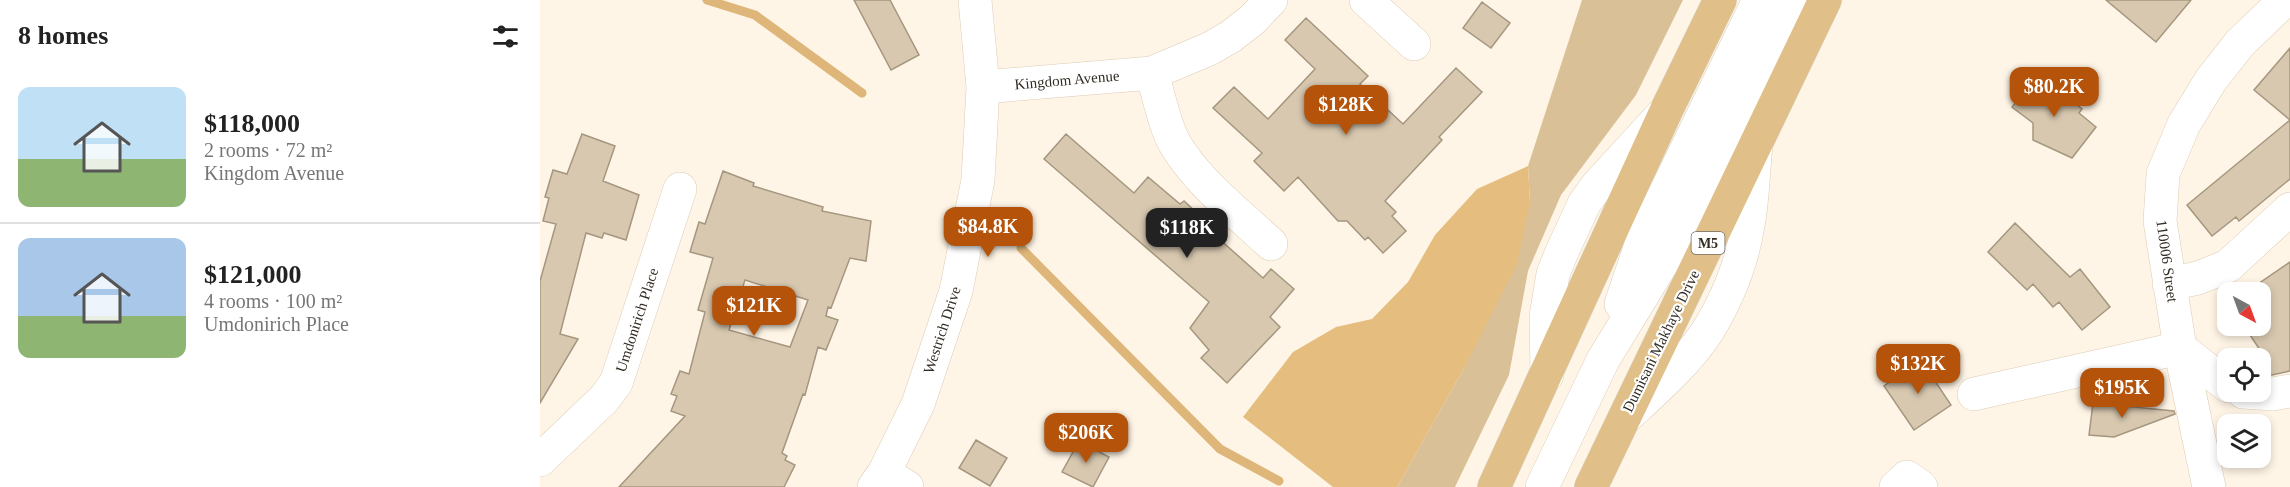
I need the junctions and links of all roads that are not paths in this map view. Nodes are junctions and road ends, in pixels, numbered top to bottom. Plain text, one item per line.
1 (975, 0) edge
2 (1272, 0) edge
3 (1366, 0) edge
4 (1719, 0) edge
5 (1759, 0) edge
6 (1792, 0) edge
7 (1826, 0) edge
8 (2285, 0) edge
9 (1414, 44) dead end
10 (1152, 73) junction
11 (983, 87) junction
12 (680, 189) dead end
13 (2290, 209) edge
14 (1271, 244) dead end
15 (2169, 284) junction
16 (2180, 348) junction
17 (1603, 360) junction
18 (2217, 377) edge
19 (2290, 391) edge
20 (1974, 394) dead end
21 (2271, 394) edge
22 (540, 460) edge
23 (888, 482) edge
24 (1494, 487) edge
25 (1542, 487) edge
26 (1591, 487) edge
27 (1896, 487) edge
28 (1921, 487) edge
29 (2209, 487) edge

1 - 11 street, Westrich Drive
2 - 10 street, Kingdom Avenue
3 - 9 street
4 - 24 main road
5 - 17 street
6 - 17 street
7 - 26 main road, Dumisani Makhaye Drive / M5
8 - 15 street, 110006 Street
10 - 11 street, Kingdom Avenue
10 - 14 street
11 - 23 street, Westrich Drive
12 - 22 street, Umdonirich Place
13 - 15 street
15 - 16 street, 110006 Street
16 - 18 street
16 - 20 street
16 - 29 street, 110006 Street
17 - 25 street
19 - 21 street
27 - 28 street

